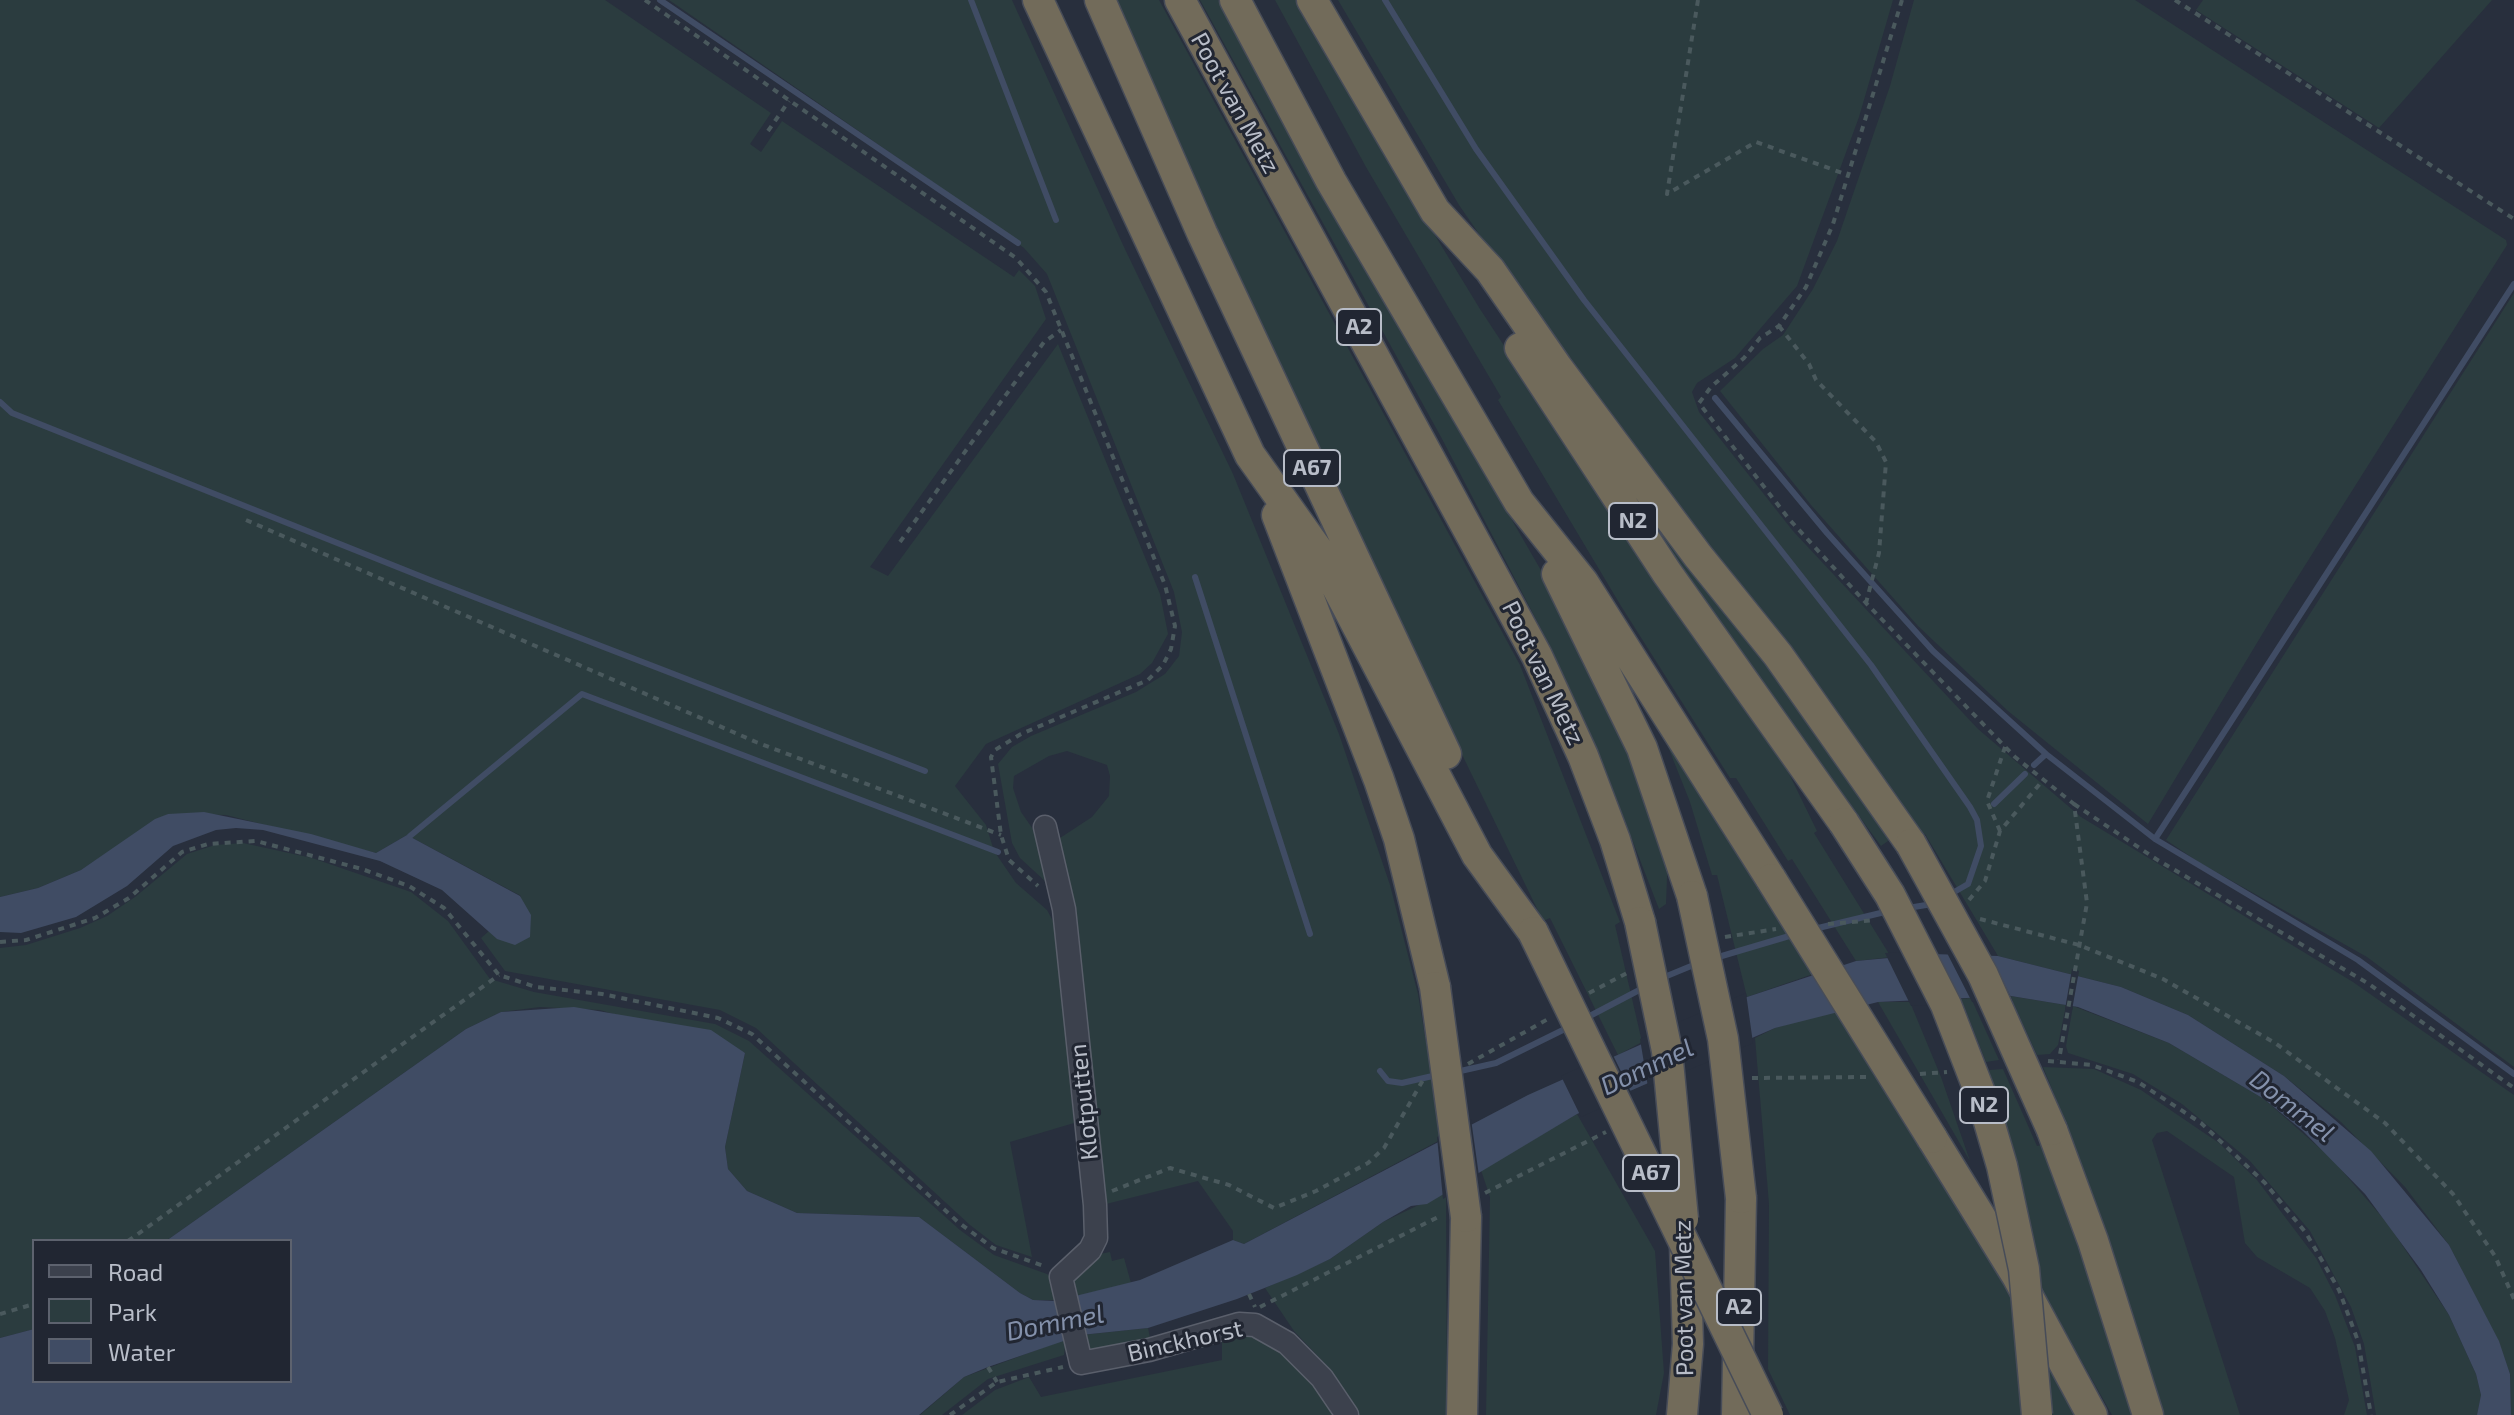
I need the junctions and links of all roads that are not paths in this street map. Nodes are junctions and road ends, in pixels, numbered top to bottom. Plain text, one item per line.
1 (1038, 0) edge
2 (1100, 0) edge
3 (1180, 0) edge
4 (1235, 0) edge
5 (1312, 0) edge
6 (1435, 211) junction
7 (1250, 455) junction
8 (1519, 502) junction
9 (1045, 827) dead end
10 (1533, 932) junction
11 (1079, 1356) joint
12 (1347, 1415) edge
13 (1462, 1415) edge
14 (1682, 1415) edge
15 (1737, 1415) edge
16 (1768, 1415) edge
17 (2037, 1415) edge
18 (2092, 1415) edge
19 (2148, 1415) edge

1 - 7 highway
2 - 10 highway, A67
3 - 14 highway, Poot van Metz / A2, bridge
4 - 8 highway, A2
5 - 6 highway, N2
6 - 17 highway, N2, bridge
6 - 19 highway, bridge
7 - 10 highway
7 - 13 highway, bridge
8 - 15 highway, A2, bridge
8 - 18 highway, bridge
9 - 11 street, Klotputten
10 - 16 highway, A67, bridge
11 - 12 street, Binckhorst

